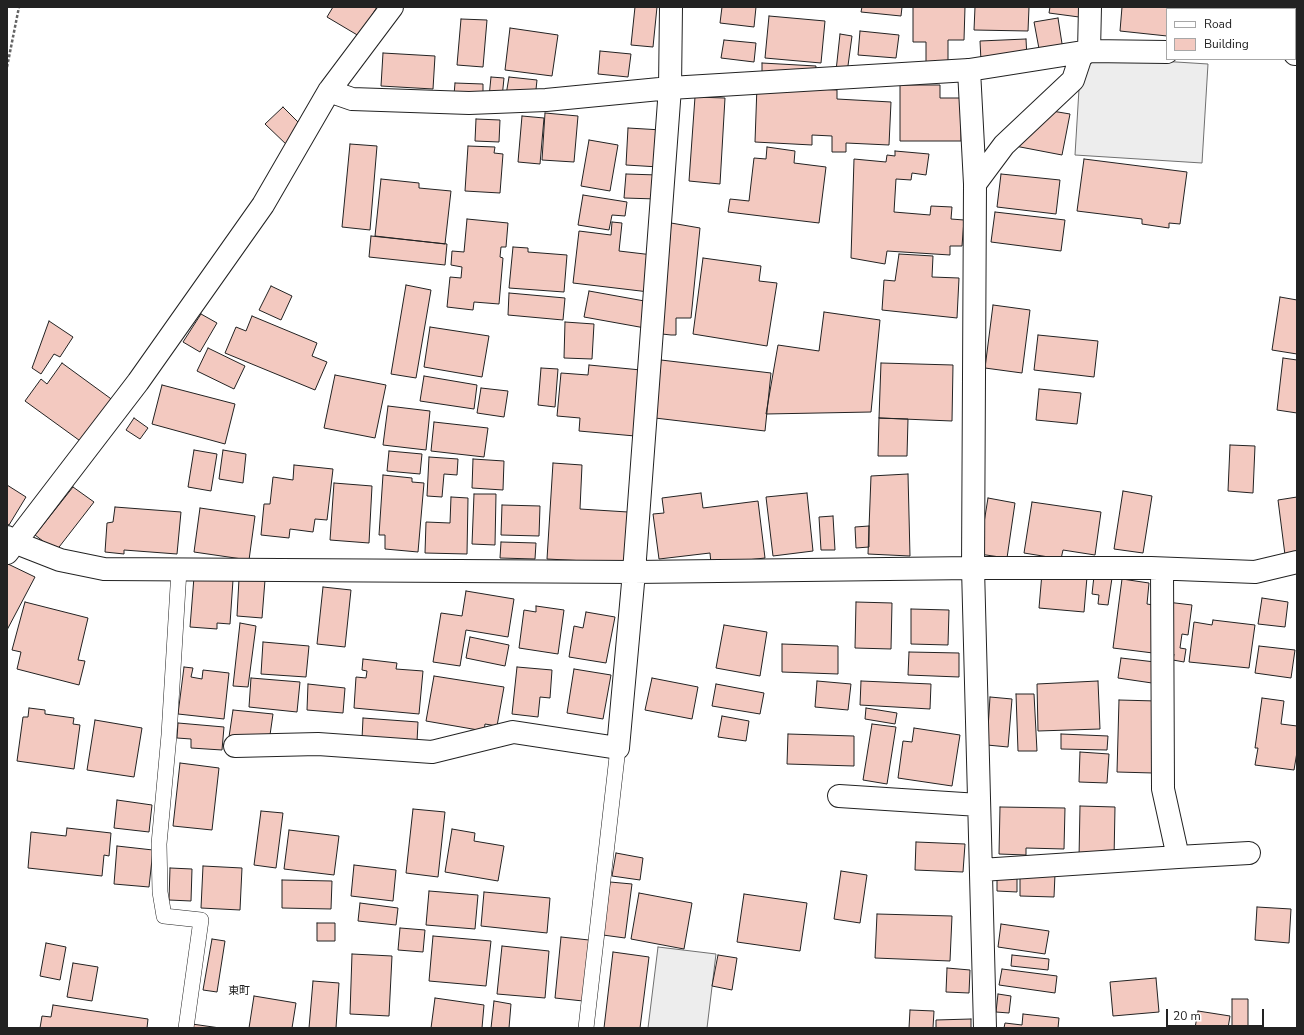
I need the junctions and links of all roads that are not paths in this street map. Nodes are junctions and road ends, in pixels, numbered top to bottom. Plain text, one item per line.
1 (392, 7) edge
2 (671, 7) edge
3 (1090, 7) edge
4 (1089, 51) junction
5 (1166, 52) edge
6 (969, 70) junction
7 (670, 88) junction
8 (329, 90) junction
9 (975, 184) junction
10 (9, 544) edge
11 (1297, 562) edge
12 (973, 568) junction
13 (1162, 569) junction
14 (180, 570) junction
15 (634, 572) junction
16 (235, 746) dead end
17 (618, 748) junction
18 (839, 796) dead end
19 (979, 805) junction
20 (1249, 854) dead end
21 (1178, 857) junction
22 (981, 870) junction
23 (186, 1028) edge
24 (586, 1028) edge
25 (984, 1028) edge

1 - 8 street
2 - 7 street
3 - 4 street
4 - 5 street
4 - 6 street
4 - 9 street
6 - 7 street
6 - 9 street
7 - 8 street
7 - 15 street
8 - 10 street
9 - 12 street
10 - 14 street
11 - 13 street
12 - 13 street
12 - 15 street
12 - 19 street
13 - 21 street
14 - 15 street
14 - 23 lane
15 - 17 street
16 - 17 street
17 - 24 lane
18 - 19 street
19 - 22 street
20 - 21 street
21 - 22 street
22 - 25 street

